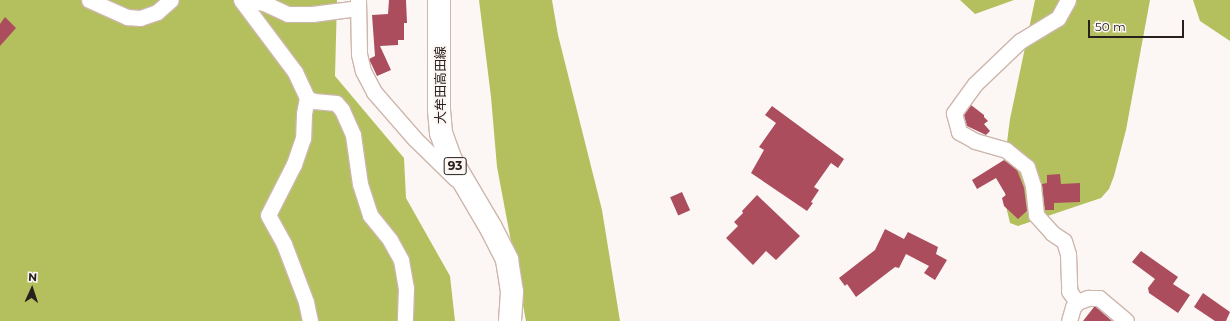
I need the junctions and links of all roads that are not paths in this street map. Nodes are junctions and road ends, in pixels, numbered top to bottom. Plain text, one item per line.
1 (89, 0) edge
2 (171, 0) edge
3 (242, 0) edge
4 (439, 0) edge
5 (1068, 0) edge
6 (358, 4) edge
7 (307, 98) junction
8 (468, 189) junction
9 (1076, 302) junction
10 (310, 321) edge
11 (405, 321) edge
12 (510, 321) edge
13 (1069, 321) edge
14 (1126, 321) edge

1 - 2 street
3 - 6 street
3 - 7 street
4 - 8 main road, 大牟田高田線 / 93
5 - 9 street
6 - 8 street
7 - 10 street
7 - 11 street
8 - 12 main road, 大牟田高田線 / 93
9 - 13 street
9 - 14 street

